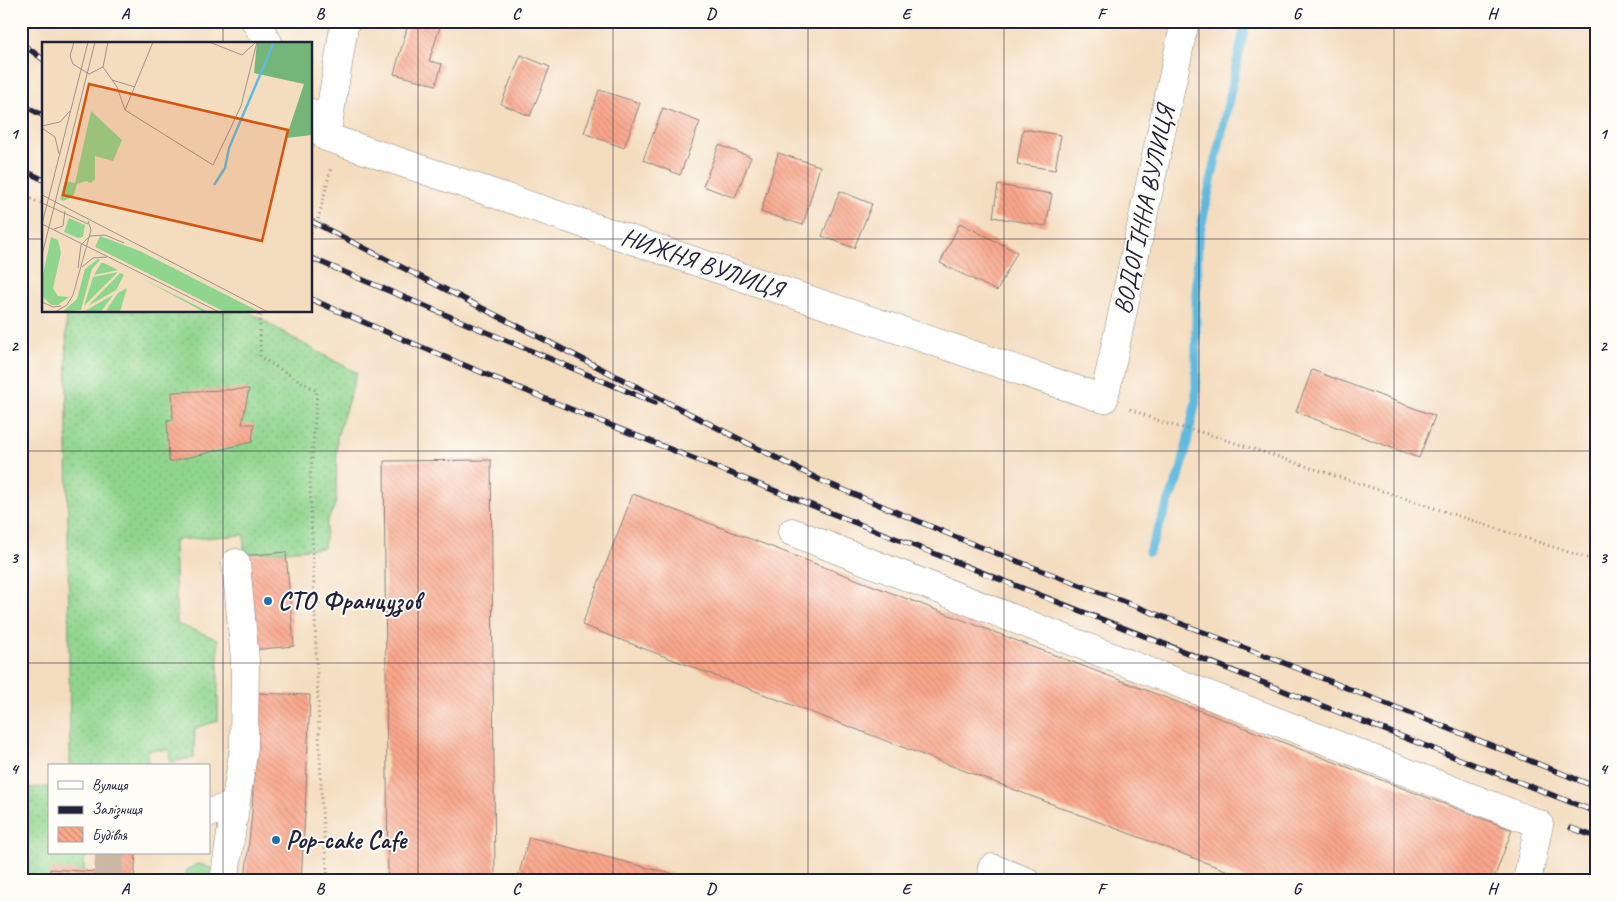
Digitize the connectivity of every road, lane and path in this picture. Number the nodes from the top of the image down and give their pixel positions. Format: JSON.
{"nodes":[{"id":1,"x":255,"y":21,"type":"edge"},
{"id":2,"x":345,"y":21,"type":"edge"},
{"id":3,"x":1185,"y":21,"type":"edge"},
{"id":4,"x":268,"y":42,"type":"edge"},
{"id":5,"x":312,"y":114,"type":"edge"},
{"id":6,"x":332,"y":139,"type":"junction"},
{"id":7,"x":21,"y":196,"type":"edge"},
{"id":8,"x":42,"y":203,"type":"edge"},
{"id":9,"x":312,"y":231,"type":"edge"},
{"id":10,"x":256,"y":312,"type":"edge"},
{"id":11,"x":262,"y":312,"type":"edge"},
{"id":12,"x":260,"y":317,"type":"junction"},
{"id":13,"x":1104,"y":399,"type":"junction"},
{"id":14,"x":792,"y":532,"type":"dead end"},
{"id":15,"x":1596,"y":561,"type":"edge"},
{"id":16,"x":236,"y":563,"type":"dead end"},
{"id":17,"x":236,"y":805,"type":"junction"},
{"id":18,"x":210,"y":813,"type":"edge"},
{"id":19,"x":992,"y":868,"type":"dead end"},
{"id":20,"x":224,"y":881,"type":"edge"},
{"id":21,"x":328,"y":881,"type":"edge"},
{"id":22,"x":1026,"y":881,"type":"edge"},
{"id":23,"x":1527,"y":881,"type":"edge"}],
"edges":[{"from":1,"to":4,"type":"street"},
{"from":2,"to":6,"type":"street"},
{"from":3,"to":13,"type":"street","name":"ВОДОГІННА ВУЛИЦЯ"},
{"from":5,"to":6,"type":"street"},
{"from":6,"to":9,"type":"path"},
{"from":6,"to":13,"type":"street","name":"НИЖНЯ ВУЛИЦЯ"},
{"from":7,"to":8,"type":"path"},
{"from":10,"to":12,"type":"path"},
{"from":11,"to":12,"type":"path"},
{"from":12,"to":21,"type":"path"},
{"from":13,"to":15,"type":"path"},
{"from":14,"to":23,"type":"street"},
{"from":16,"to":17,"type":"street"},
{"from":17,"to":18,"type":"street"},
{"from":17,"to":20,"type":"street"},
{"from":19,"to":22,"type":"street"}]}
